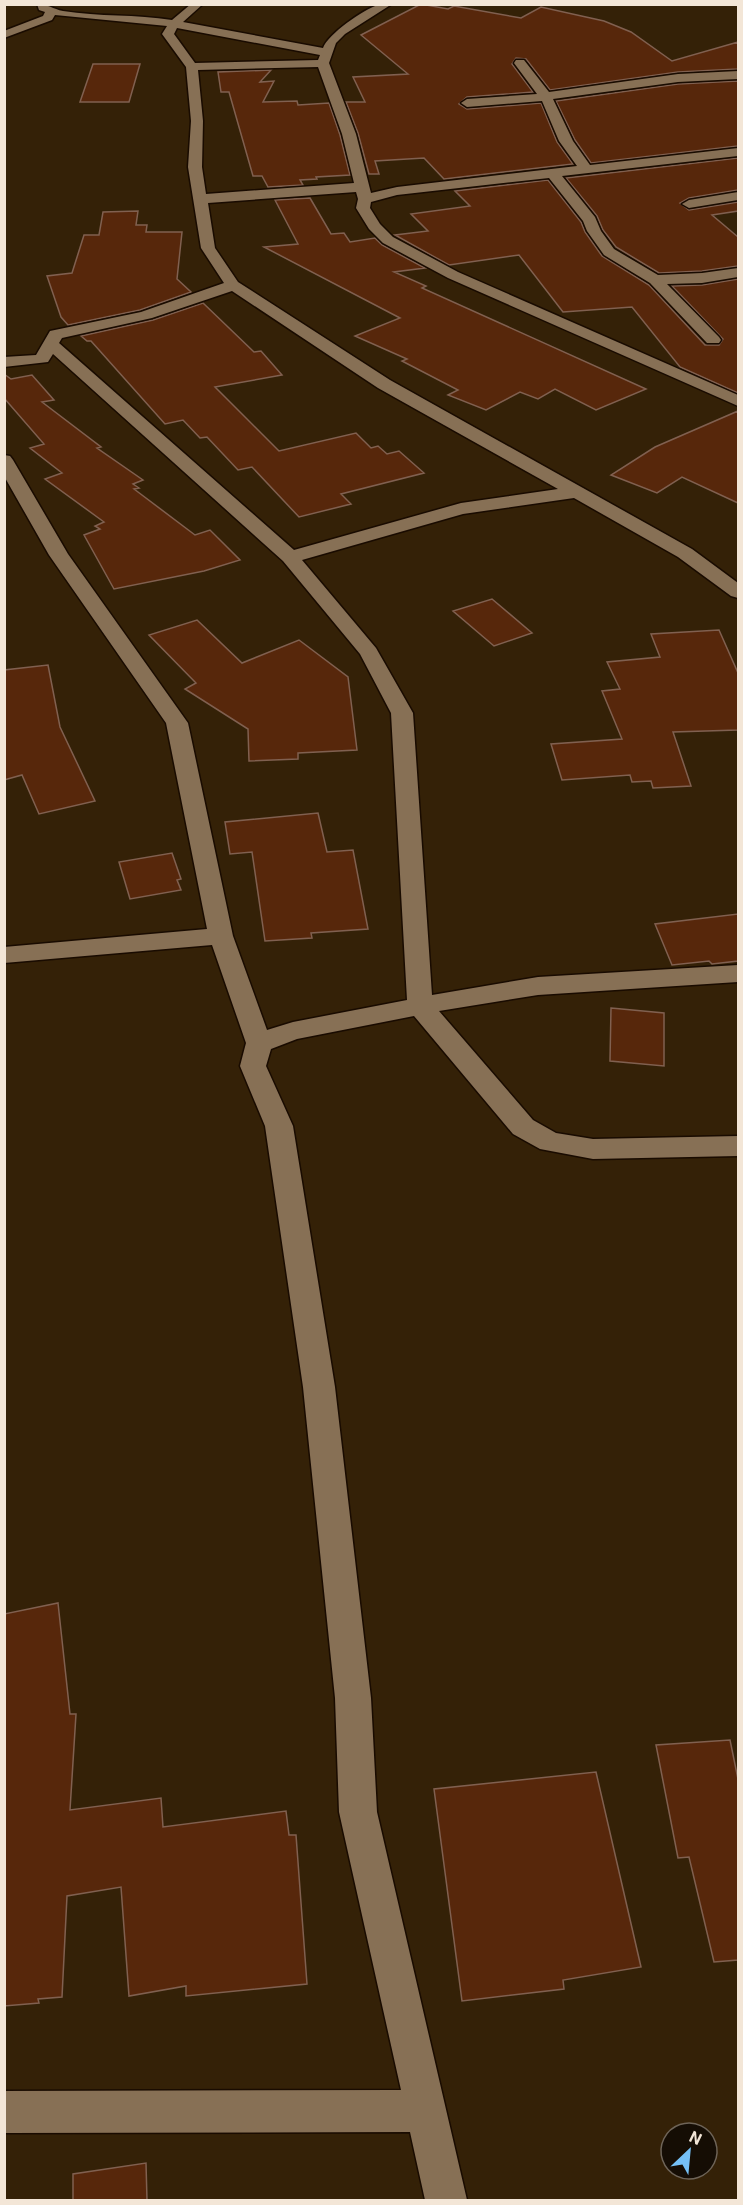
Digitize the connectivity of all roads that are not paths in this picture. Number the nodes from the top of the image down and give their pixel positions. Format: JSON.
{"nodes":[{"id":1,"x":198,"y":4,"type":"edge"},
{"id":2,"x":387,"y":4,"type":"edge"},
{"id":3,"x":47,"y":8,"type":"edge"},
{"id":4,"x":174,"y":24,"type":"junction"},
{"id":5,"x":4,"y":36,"type":"edge"},
{"id":6,"x":325,"y":58,"type":"junction"},
{"id":7,"x":519,"y":63,"type":"dead end"},
{"id":8,"x":192,"y":67,"type":"junction"},
{"id":9,"x":738,"y":75,"type":"edge"},
{"id":10,"x":546,"y":97,"type":"junction"},
{"id":11,"x":467,"y":103,"type":"dead end"},
{"id":12,"x":738,"y":152,"type":"edge"},
{"id":13,"x":587,"y":171,"type":"junction"},
{"id":14,"x":554,"y":175,"type":"junction"},
{"id":15,"x":363,"y":193,"type":"junction"},
{"id":16,"x":738,"y":196,"type":"edge"},
{"id":17,"x":199,"y":199,"type":"junction"},
{"id":18,"x":689,"y":204,"type":"dead end"},
{"id":19,"x":738,"y":272,"type":"edge"},
{"id":20,"x":655,"y":280,"type":"junction"},
{"id":21,"x":233,"y":285,"type":"junction"},
{"id":22,"x":713,"y":340,"type":"dead end"},
{"id":23,"x":51,"y":344,"type":"junction"},
{"id":24,"x":4,"y":362,"type":"edge"},
{"id":25,"x":738,"y":401,"type":"edge"},
{"id":26,"x":4,"y":460,"type":"edge"},
{"id":27,"x":578,"y":492,"type":"junction"},
{"id":28,"x":290,"y":557,"type":"junction"},
{"id":29,"x":738,"y":592,"type":"edge"},
{"id":30,"x":221,"y":936,"type":"junction"},
{"id":31,"x":4,"y":954,"type":"edge"},
{"id":32,"x":738,"y":973,"type":"edge"},
{"id":33,"x":420,"y":1006,"type":"junction"},
{"id":34,"x":259,"y":1043,"type":"junction"},
{"id":35,"x":738,"y":1146,"type":"edge"},
{"id":36,"x":427,"y":2111,"type":"junction"},
{"id":37,"x":4,"y":2112,"type":"edge"},
{"id":38,"x":446,"y":2200,"type":"edge"}],
"edges":[{"from":1,"to":4,"type":"street"},
{"from":2,"to":6,"type":"street"},
{"from":3,"to":4,"type":"street"},
{"from":3,"to":5,"type":"street"},
{"from":4,"to":6,"type":"street"},
{"from":4,"to":8,"type":"street"},
{"from":6,"to":8,"type":"street"},
{"from":6,"to":15,"type":"street"},
{"from":7,"to":10,"type":"street"},
{"from":8,"to":17,"type":"street"},
{"from":9,"to":10,"type":"street"},
{"from":10,"to":11,"type":"street"},
{"from":10,"to":13,"type":"street"},
{"from":12,"to":13,"type":"street"},
{"from":13,"to":14,"type":"street"},
{"from":14,"to":15,"type":"street"},
{"from":14,"to":20,"type":"street"},
{"from":15,"to":17,"type":"street"},
{"from":15,"to":25,"type":"street"},
{"from":16,"to":18,"type":"street"},
{"from":17,"to":21,"type":"street"},
{"from":19,"to":20,"type":"street"},
{"from":20,"to":22,"type":"street"},
{"from":21,"to":23,"type":"street"},
{"from":21,"to":27,"type":"street"},
{"from":23,"to":24,"type":"street"},
{"from":23,"to":28,"type":"street"},
{"from":26,"to":30,"type":"street"},
{"from":27,"to":28,"type":"street"},
{"from":27,"to":29,"type":"street"},
{"from":28,"to":33,"type":"street"},
{"from":30,"to":31,"type":"street"},
{"from":30,"to":34,"type":"street"},
{"from":32,"to":33,"type":"street"},
{"from":33,"to":34,"type":"street"},
{"from":33,"to":35,"type":"street"},
{"from":34,"to":36,"type":"street"},
{"from":36,"to":37,"type":"street"},
{"from":36,"to":38,"type":"street"}]}
